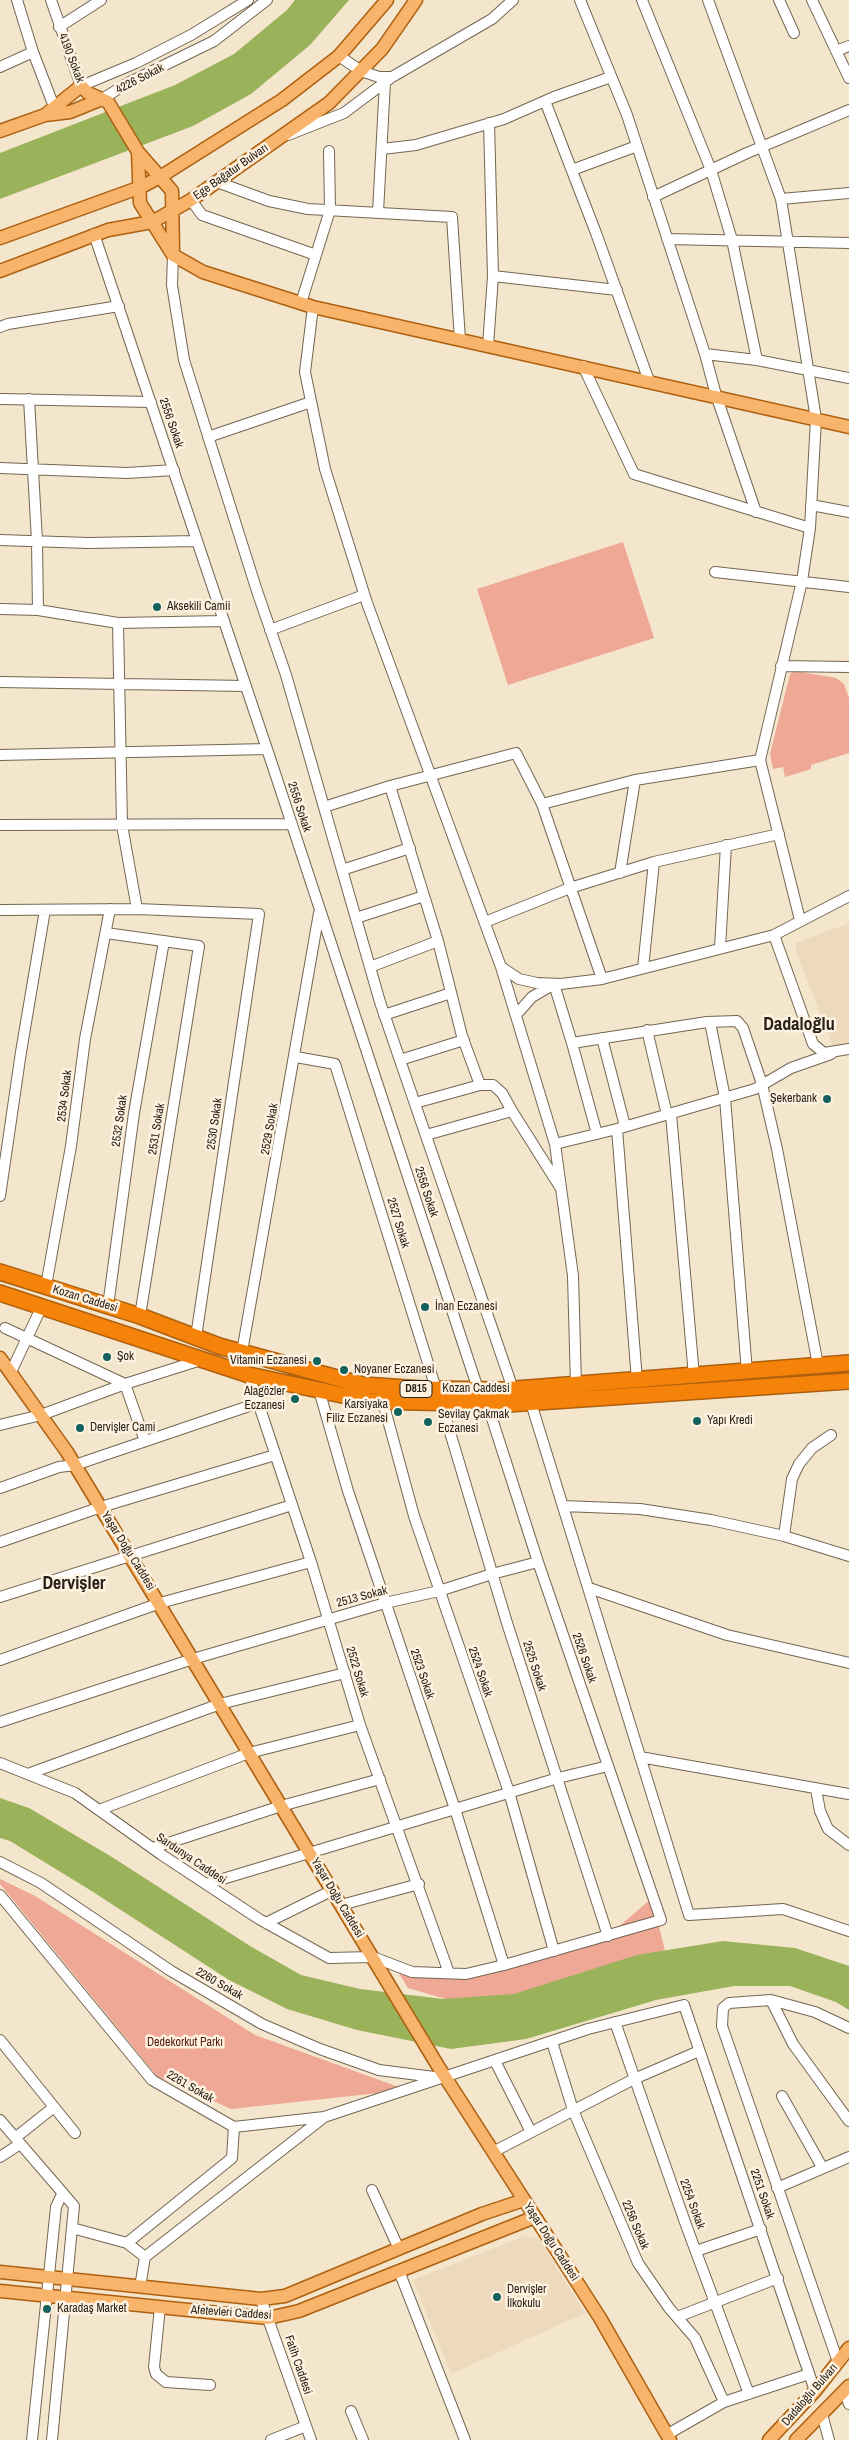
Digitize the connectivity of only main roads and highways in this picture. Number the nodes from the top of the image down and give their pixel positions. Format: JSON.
{"nodes":[{"id":1,"x":387,"y":0,"type":"edge"},
{"id":2,"x":416,"y":0,"type":"edge"},
{"id":3,"x":105,"y":101,"type":"junction"},
{"id":4,"x":52,"y":112,"type":"junction"},
{"id":5,"x":0,"y":131,"type":"edge"},
{"id":6,"x":138,"y":152,"type":"junction"},
{"id":7,"x":160,"y":178,"type":"junction"},
{"id":8,"x":141,"y":187,"type":"junction"},
{"id":9,"x":173,"y":210,"type":"junction"},
{"id":10,"x":152,"y":222,"type":"junction"},
{"id":11,"x":0,"y":238,"type":"edge"},
{"id":12,"x":173,"y":255,"type":"junction"},
{"id":13,"x":0,"y":271,"type":"edge"},
{"id":14,"x":849,"y":426,"type":"edge"},
{"id":15,"x":0,"y":1272,"type":"edge"},
{"id":16,"x":0,"y":1293,"type":"edge"},
{"id":17,"x":849,"y":1363,"type":"edge"},
{"id":18,"x":4,"y":1365,"type":"edge"},
{"id":19,"x":849,"y":1381,"type":"edge"},
{"id":20,"x":438,"y":1396,"type":"junction"},
{"id":21,"x":524,"y":2200,"type":"junction"},
{"id":22,"x":535,"y":2217,"type":"junction"},
{"id":23,"x":0,"y":2272,"type":"edge"},
{"id":24,"x":0,"y":2291,"type":"edge"},
{"id":25,"x":849,"y":2348,"type":"edge"},
{"id":26,"x":847,"y":2388,"type":"edge"},
{"id":27,"x":669,"y":2437,"type":"edge"},
{"id":28,"x":769,"y":2440,"type":"edge"},
{"id":29,"x":796,"y":2440,"type":"edge"}],
"edges":[{"from":1,"to":7,"type":"main road"},
{"from":2,"to":9,"type":"main road","name":"Ege Bağatur Bulvarı"},
{"from":3,"to":4,"type":"main road","name":"4226 Sokak"},
{"from":3,"to":4,"type":"main road","name":"4190 Sokak"},
{"from":3,"to":6,"type":"main road"},
{"from":4,"to":5,"type":"main road","name":"4226 Sokak"},
{"from":6,"to":7,"type":"main road"},
{"from":6,"to":8,"type":"main road"},
{"from":7,"to":8,"type":"main road"},
{"from":7,"to":9,"type":"main road"},
{"from":8,"to":10,"type":"main road"},
{"from":8,"to":11,"type":"main road"},
{"from":9,"to":10,"type":"main road","name":"Ege Bağatur Bulvarı"},
{"from":9,"to":12,"type":"main road"},
{"from":10,"to":12,"type":"main road"},
{"from":10,"to":13,"type":"main road","name":"Ege Bağatur Bulvarı"},
{"from":12,"to":14,"type":"main road"},
{"from":15,"to":20,"type":"highway","name":"Kozan Caddesi","number":"D815"},
{"from":16,"to":20,"type":"highway","name":"Kozan Caddesi","number":"D815"},
{"from":17,"to":20,"type":"highway","name":"Kozan Caddesi","number":"D815"},
{"from":18,"to":21,"type":"main road","name":"Yaşar Doğu Caddesi"},
{"from":19,"to":20,"type":"highway","name":"Kozan Caddesi","number":"D815"},
{"from":21,"to":22,"type":"main road","name":"Yaşar Doğu Caddesi"},
{"from":21,"to":23,"type":"main road","name":"Afetevleri Caddesi"},
{"from":22,"to":24,"type":"main road","name":"Afetevleri Caddesi"},
{"from":22,"to":27,"type":"main road","name":"Yaşar Doğu Caddesi"},
{"from":25,"to":28,"type":"main road","name":"Dadaloğlu Bulvarı"},
{"from":26,"to":29,"type":"main road","name":"Dadaloğlu Bulvarı"}]}
